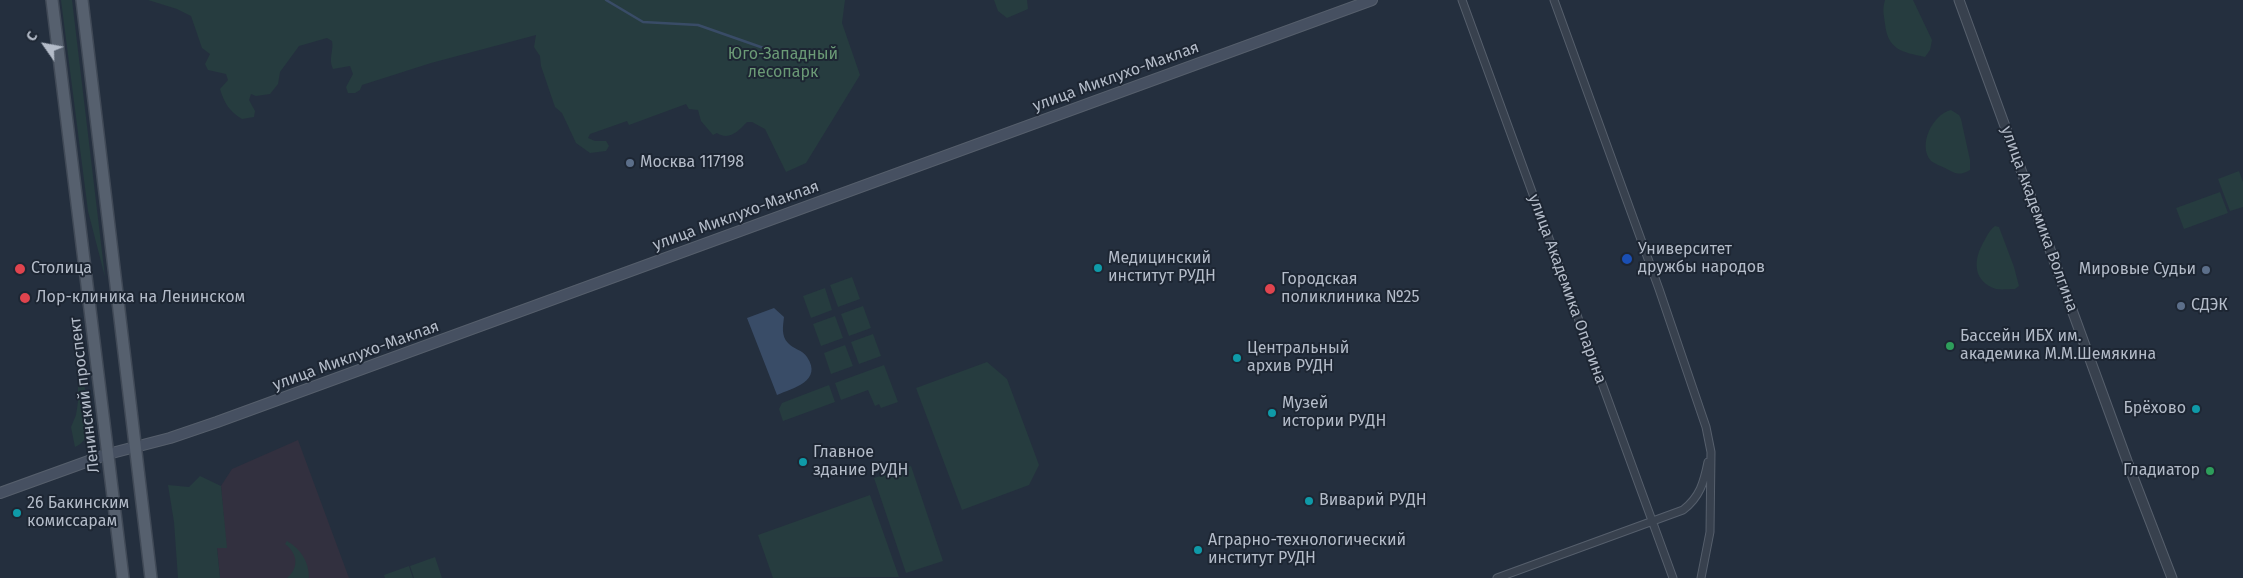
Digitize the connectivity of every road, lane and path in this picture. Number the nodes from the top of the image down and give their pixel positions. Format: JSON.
{"nodes":[{"id":1,"x":52,"y":0,"type":"edge"},
{"id":2,"x":82,"y":0,"type":"edge"},
{"id":3,"x":1372,"y":0,"type":"edge"},
{"id":4,"x":1462,"y":0,"type":"edge"},
{"id":5,"x":1554,"y":0,"type":"edge"},
{"id":6,"x":1959,"y":0,"type":"edge"},
{"id":7,"x":136,"y":447,"type":"junction"},
{"id":8,"x":1711,"y":452,"type":"junction"},
{"id":9,"x":108,"y":454,"type":"junction"},
{"id":10,"x":0,"y":493,"type":"edge"},
{"id":11,"x":1653,"y":521,"type":"junction"},
{"id":12,"x":123,"y":578,"type":"edge"},
{"id":13,"x":151,"y":578,"type":"edge"},
{"id":14,"x":1497,"y":578,"type":"edge"},
{"id":15,"x":1673,"y":578,"type":"edge"},
{"id":16,"x":1701,"y":578,"type":"edge"},
{"id":17,"x":2172,"y":578,"type":"edge"}],
"edges":[{"from":1,"to":9,"type":"main road","name":"Ленинский проспект"},
{"from":2,"to":7,"type":"main road"},
{"from":3,"to":7,"type":"main road","name":"улица Миклухо-Маклая"},
{"from":4,"to":11,"type":"street","name":"улица Академика Опарина"},
{"from":5,"to":8,"type":"street"},
{"from":6,"to":17,"type":"street","name":"улица Академика Волгина"},
{"from":7,"to":9,"type":"main road","name":"улица Миклухо-Маклая"},
{"from":7,"to":13,"type":"main road"},
{"from":8,"to":11,"type":"street"},
{"from":8,"to":16,"type":"street"},
{"from":9,"to":10,"type":"main road","name":"улица Миклухо-Маклая"},
{"from":9,"to":12,"type":"main road","name":"Ленинский проспект"},
{"from":11,"to":14,"type":"street"},
{"from":11,"to":15,"type":"street","name":"улица Академика Опарина"}]}
